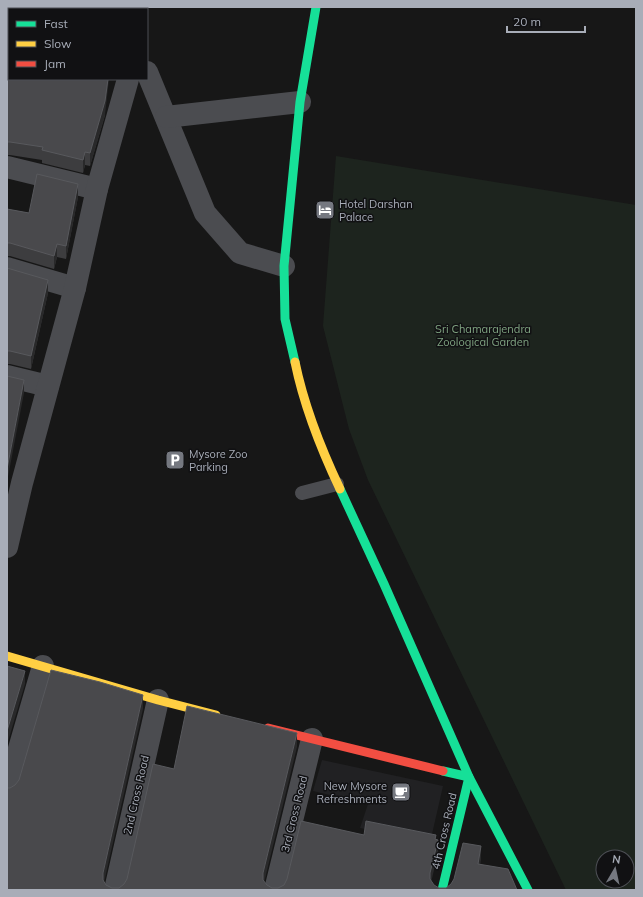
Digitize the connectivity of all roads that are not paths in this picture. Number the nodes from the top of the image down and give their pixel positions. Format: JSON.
{"nodes":[{"id":1,"x":316,"y":7,"type":"edge"},
{"id":2,"x":148,"y":74,"type":"edge"},
{"id":3,"x":128,"y":80,"type":"edge"},
{"id":4,"x":300,"y":102,"type":"junction"},
{"id":5,"x":166,"y":117,"type":"junction"},
{"id":6,"x":7,"y":167,"type":"edge"},
{"id":7,"x":97,"y":189,"type":"junction"},
{"id":8,"x":284,"y":266,"type":"junction"},
{"id":9,"x":7,"y":268,"type":"edge"},
{"id":10,"x":75,"y":288,"type":"junction"},
{"id":11,"x":7,"y":376,"type":"edge"},
{"id":12,"x":48,"y":386,"type":"junction"},
{"id":13,"x":15,"y":481,"type":"edge"},
{"id":14,"x":337,"y":484,"type":"junction"},
{"id":15,"x":302,"y":493,"type":"dead end"},
{"id":16,"x":7,"y":547,"type":"edge"},
{"id":17,"x":7,"y":656,"type":"edge"},
{"id":18,"x":43,"y":666,"type":"junction"},
{"id":19,"x":158,"y":700,"type":"junction"},
{"id":20,"x":226,"y":717,"type":"edge"},
{"id":21,"x":256,"y":725,"type":"edge"},
{"id":22,"x":312,"y":739,"type":"junction"},
{"id":23,"x":469,"y":777,"type":"junction"},
{"id":24,"x":7,"y":790,"type":"edge"},
{"id":25,"x":115,"y":890,"type":"edge"},
{"id":26,"x":275,"y":890,"type":"edge"},
{"id":27,"x":442,"y":890,"type":"edge"},
{"id":28,"x":528,"y":890,"type":"edge"}],
"edges":[{"from":1,"to":4,"type":"main road"},
{"from":2,"to":5,"type":"street"},
{"from":3,"to":7,"type":"street"},
{"from":4,"to":5,"type":"street"},
{"from":4,"to":8,"type":"main road"},
{"from":5,"to":8,"type":"street"},
{"from":6,"to":7,"type":"street"},
{"from":7,"to":10,"type":"street"},
{"from":8,"to":14,"type":"main road"},
{"from":9,"to":10,"type":"street"},
{"from":10,"to":12,"type":"street"},
{"from":11,"to":12,"type":"street"},
{"from":12,"to":13,"type":"street"},
{"from":13,"to":16,"type":"street"},
{"from":14,"to":15,"type":"lane"},
{"from":14,"to":23,"type":"main road"},
{"from":17,"to":18,"type":"main road"},
{"from":18,"to":19,"type":"main road"},
{"from":18,"to":24,"type":"street"},
{"from":19,"to":20,"type":"main road"},
{"from":19,"to":25,"type":"street","name":"2nd Cross Road"},
{"from":21,"to":22,"type":"main road"},
{"from":22,"to":23,"type":"main road"},
{"from":22,"to":26,"type":"street","name":"3rd Cross Road"},
{"from":23,"to":27,"type":"main road","name":"4th Cross Road"},
{"from":23,"to":28,"type":"main road"}]}
